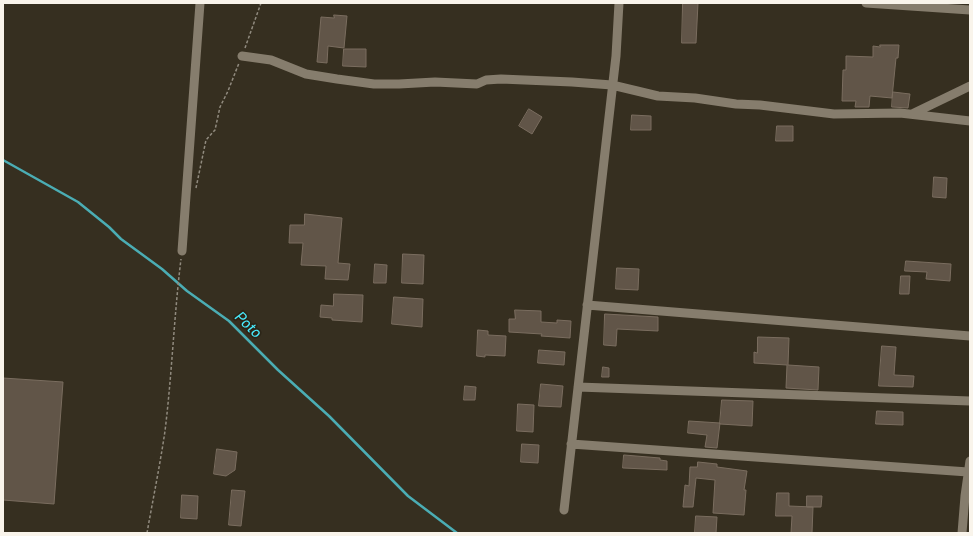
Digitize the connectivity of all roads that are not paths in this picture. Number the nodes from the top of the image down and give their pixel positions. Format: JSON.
{"nodes":[{"id":1,"x":200,"y":3,"type":"edge"},
{"id":2,"x":619,"y":3,"type":"edge"},
{"id":3,"x":866,"y":3,"type":"edge"},
{"id":4,"x":970,"y":10,"type":"edge"},
{"id":5,"x":242,"y":56,"type":"road end"},
{"id":6,"x":612,"y":85,"type":"junction"},
{"id":7,"x":970,"y":86,"type":"edge"},
{"id":8,"x":910,"y":114,"type":"junction"},
{"id":9,"x":970,"y":121,"type":"edge"},
{"id":10,"x":182,"y":251,"type":"road end"},
{"id":11,"x":587,"y":305,"type":"junction"},
{"id":12,"x":970,"y":336,"type":"edge"},
{"id":13,"x":578,"y":387,"type":"junction"},
{"id":14,"x":970,"y":401,"type":"edge"},
{"id":15,"x":571,"y":444,"type":"junction"},
{"id":16,"x":970,"y":461,"type":"edge"},
{"id":17,"x":968,"y":472,"type":"junction"},
{"id":18,"x":564,"y":510,"type":"dead end"},
{"id":19,"x":962,"y":533,"type":"edge"}],
"edges":[{"from":1,"to":10,"type":"street"},
{"from":2,"to":6,"type":"street"},
{"from":3,"to":4,"type":"street"},
{"from":5,"to":6,"type":"street"},
{"from":6,"to":8,"type":"street"},
{"from":6,"to":11,"type":"street"},
{"from":7,"to":8,"type":"street"},
{"from":8,"to":9,"type":"street"},
{"from":11,"to":12,"type":"street"},
{"from":11,"to":13,"type":"street"},
{"from":13,"to":14,"type":"street"},
{"from":13,"to":15,"type":"street"},
{"from":15,"to":17,"type":"street"},
{"from":15,"to":18,"type":"street"},
{"from":16,"to":17,"type":"street"},
{"from":17,"to":19,"type":"street"}]}
